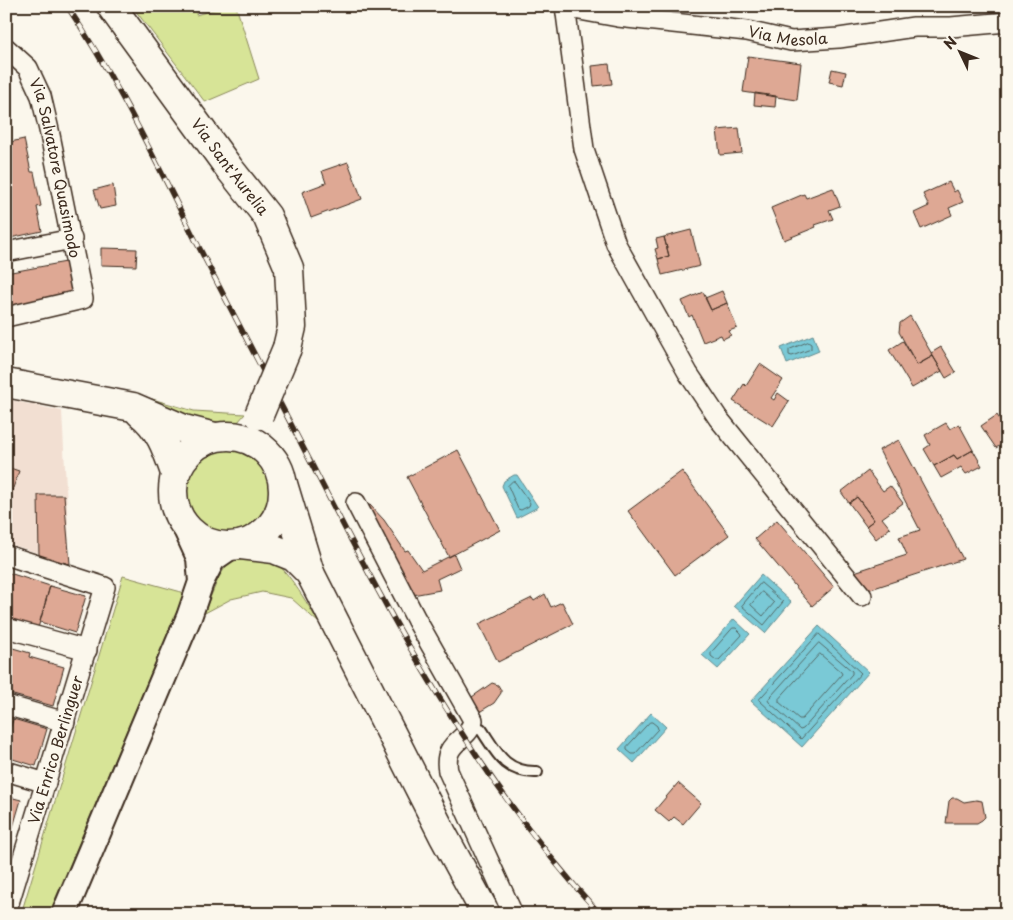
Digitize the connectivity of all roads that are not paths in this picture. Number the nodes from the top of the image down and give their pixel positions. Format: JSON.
{"nodes":[{"id":1,"x":111,"y":6,"type":"edge"},
{"id":2,"x":565,"y":6,"type":"edge"},
{"id":3,"x":570,"y":6,"type":"edge"},
{"id":4,"x":1007,"y":22,"type":"edge"},
{"id":5,"x":6,"y":48,"type":"edge"},
{"id":6,"x":72,"y":239,"type":"junction"},
{"id":7,"x":6,"y":252,"type":"edge"},
{"id":8,"x":6,"y":317,"type":"edge"},
{"id":9,"x":6,"y":383,"type":"edge"},
{"id":10,"x":133,"y":407,"type":"junction"},
{"id":11,"x":259,"y":415,"type":"junction"},
{"id":12,"x":225,"y":436,"type":"junction"},
{"id":13,"x":268,"y":452,"type":"junction"},
{"id":14,"x":175,"y":473,"type":"junction"},
{"id":15,"x":283,"y":484,"type":"junction"},
{"id":16,"x":356,"y":503,"type":"dead end"},
{"id":17,"x":183,"y":523,"type":"junction"},
{"id":18,"x":236,"y":545,"type":"junction"},
{"id":19,"x":6,"y":555,"type":"edge"},
{"id":20,"x":310,"y":573,"type":"junction"},
{"id":21,"x":200,"y":582,"type":"junction"},
{"id":22,"x":862,"y":596,"type":"dead end"},
{"id":23,"x":6,"y":628,"type":"edge"},
{"id":24,"x":87,"y":650,"type":"junction"},
{"id":25,"x":6,"y":704,"type":"edge"},
{"id":26,"x":65,"y":722,"type":"junction"},
{"id":27,"x":472,"y":728,"type":"junction"},
{"id":28,"x":6,"y":771,"type":"edge"},
{"id":29,"x":537,"y":772,"type":"dead end"},
{"id":30,"x":46,"y":783,"type":"junction"},
{"id":31,"x":6,"y":913,"type":"edge"},
{"id":32,"x":64,"y":914,"type":"edge"},
{"id":33,"x":486,"y":914,"type":"edge"},
{"id":34,"x":513,"y":914,"type":"edge"}],
"edges":[{"from":1,"to":11,"type":"main road","name":"Via Sant'Aurelia","bridge":true},
{"from":2,"to":22,"type":"street"},
{"from":3,"to":4,"type":"street","name":"Via Mesola"},
{"from":5,"to":6,"type":"street","name":"Via Salvatore Quasimodo"},
{"from":6,"to":7,"type":"street"},
{"from":6,"to":8,"type":"street","name":"Via Salvatore Quasimodo"},
{"from":9,"to":10,"type":"main road"},
{"from":10,"to":12,"type":"main road"},
{"from":10,"to":14,"type":"main road"},
{"from":11,"to":12,"type":"main road"},
{"from":11,"to":13,"type":"main road"},
{"from":12,"to":13,"type":"main road"},
{"from":12,"to":14,"type":"main road"},
{"from":13,"to":15,"type":"main road"},
{"from":14,"to":17,"type":"main road"},
{"from":15,"to":18,"type":"main road"},
{"from":15,"to":20,"type":"main road"},
{"from":16,"to":27,"type":"street"},
{"from":17,"to":18,"type":"main road"},
{"from":17,"to":21,"type":"street"},
{"from":18,"to":20,"type":"main road"},
{"from":18,"to":21,"type":"street"},
{"from":19,"to":24,"type":"street","name":"Via Enrico Berlinguer"},
{"from":20,"to":33,"type":"main road"},
{"from":21,"to":32,"type":"street"},
{"from":23,"to":24,"type":"street"},
{"from":24,"to":26,"type":"street","name":"Via Enrico Berlinguer"},
{"from":25,"to":26,"type":"street"},
{"from":26,"to":30,"type":"street","name":"Via Enrico Berlinguer"},
{"from":27,"to":29,"type":"lane"},
{"from":27,"to":34,"type":"street"},
{"from":28,"to":30,"type":"street"},
{"from":30,"to":31,"type":"street","name":"Via Enrico Berlinguer"}]}
